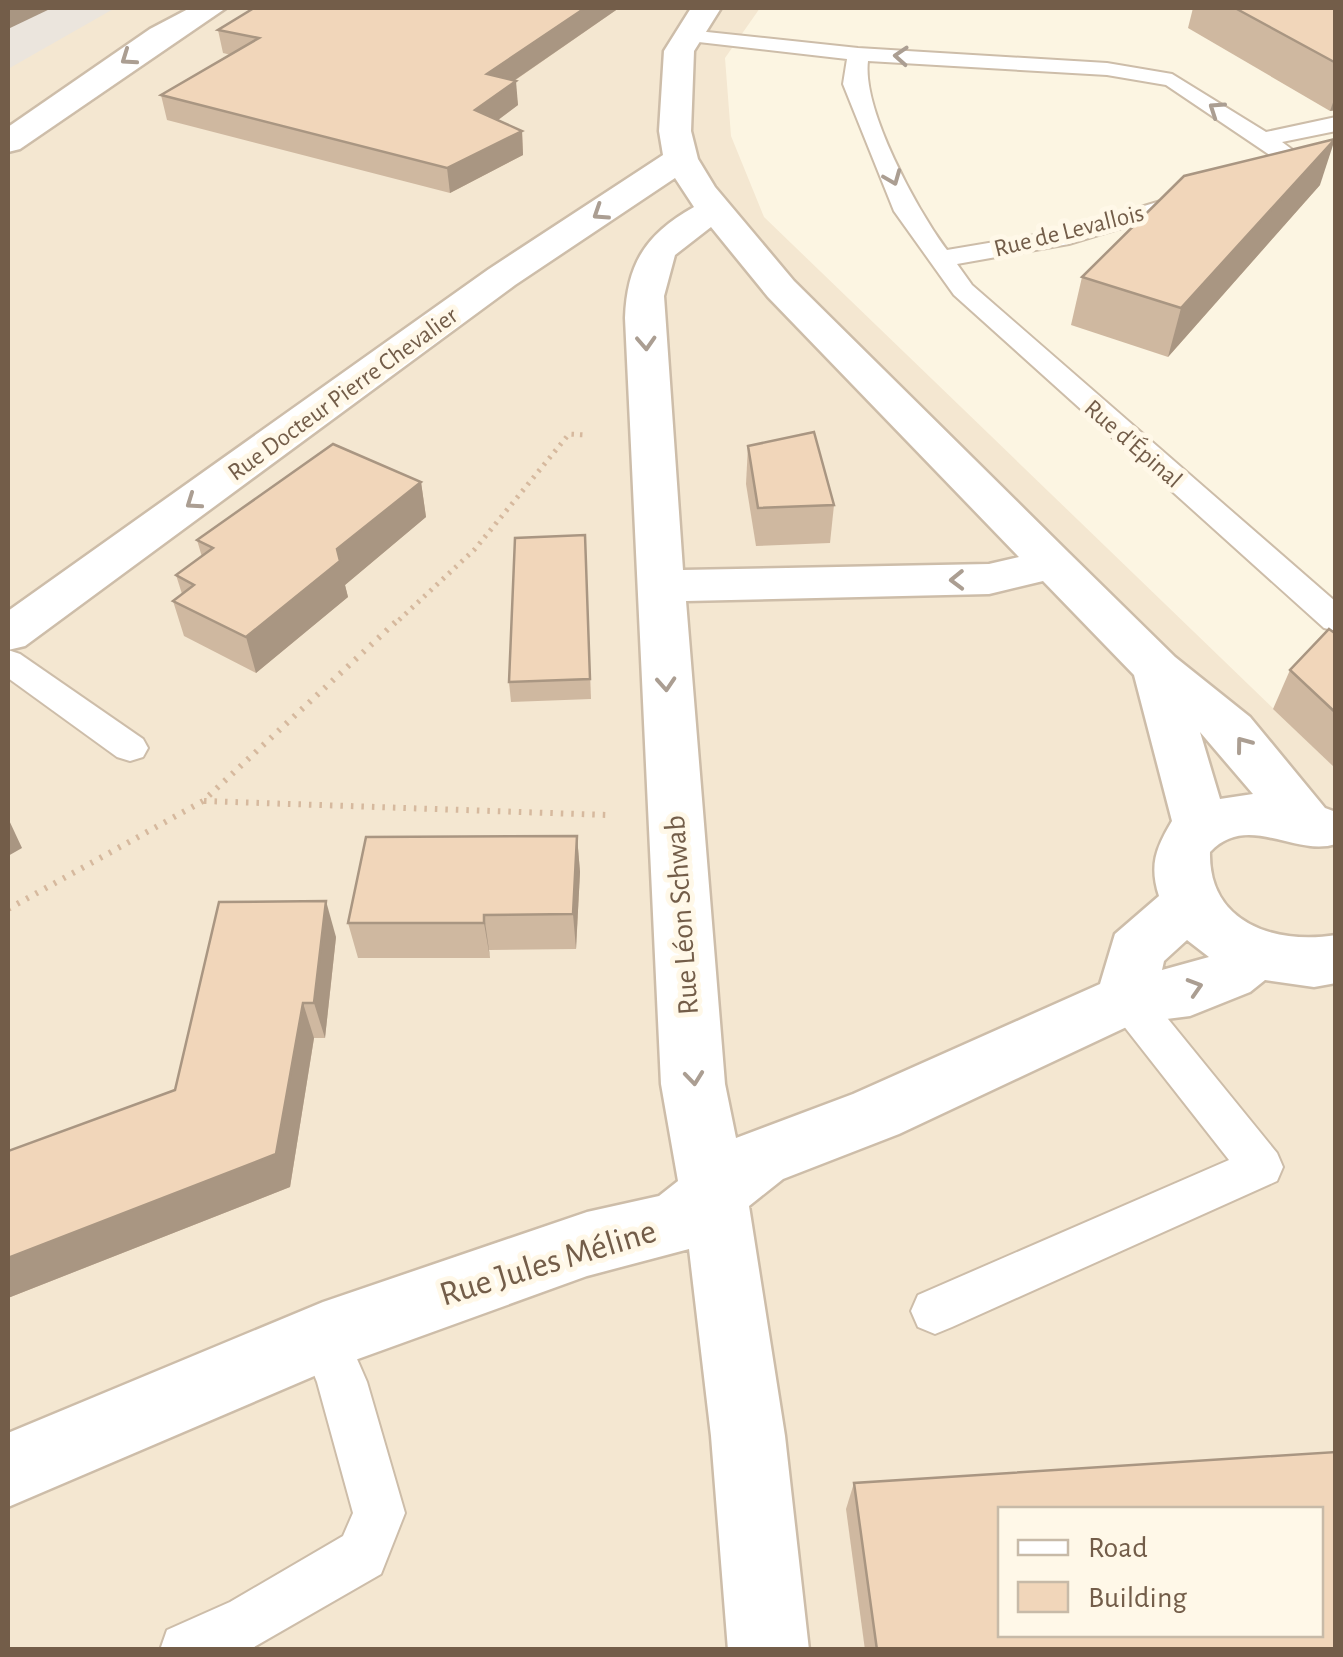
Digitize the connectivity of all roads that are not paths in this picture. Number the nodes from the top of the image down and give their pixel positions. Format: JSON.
{"nodes":[{"id":1,"x":211,"y":8,"type":"edge"},
{"id":2,"x":706,"y":8,"type":"edge"},
{"id":3,"x":688,"y":36,"type":"junction"},
{"id":4,"x":858,"y":54,"type":"junction"},
{"id":5,"x":1336,"y":124,"type":"edge"},
{"id":6,"x":1262,"y":140,"type":"junction"},
{"id":7,"x":8,"y":142,"type":"edge"},
{"id":8,"x":681,"y":158,"type":"junction"},
{"id":9,"x":1336,"y":160,"type":"edge"},
{"id":10,"x":1304,"y":168,"type":"junction"},
{"id":11,"x":1252,"y":182,"type":"edge"},
{"id":12,"x":1215,"y":192,"type":"edge"},
{"id":13,"x":716,"y":210,"type":"junction"},
{"id":14,"x":940,"y":259,"type":"junction"},
{"id":15,"x":1053,"y":564,"type":"junction"},
{"id":16,"x":658,"y":586,"type":"junction"},
{"id":17,"x":1336,"y":620,"type":"edge"},
{"id":18,"x":8,"y":634,"type":"edge"},
{"id":19,"x":8,"y":662,"type":"edge"},
{"id":20,"x":1157,"y":668,"type":"junction"},
{"id":21,"x":130,"y":748,"type":"dead end"},
{"id":22,"x":1200,"y":828,"type":"junction"},
{"id":23,"x":1320,"y":828,"type":"edge"},
{"id":24,"x":1190,"y":902,"type":"junction"},
{"id":25,"x":1255,"y":954,"type":"junction"},
{"id":26,"x":1331,"y":964,"type":"edge"},
{"id":27,"x":1126,"y":999,"type":"junction"},
{"id":28,"x":715,"y":1190,"type":"junction"},
{"id":29,"x":935,"y":1312,"type":"dead end"},
{"id":30,"x":323,"y":1337,"type":"junction"},
{"id":31,"x":8,"y":1470,"type":"edge"},
{"id":32,"x":187,"y":1650,"type":"edge"},
{"id":33,"x":769,"y":1650,"type":"edge"}],
"edges":[{"from":1,"to":7,"type":"street","one_way":true},
{"from":2,"to":3,"type":"street"},
{"from":3,"to":4,"type":"lane"},
{"from":3,"to":8,"type":"street"},
{"from":6,"to":4,"type":"lane","one_way":true},
{"from":4,"to":14,"type":"lane","one_way":true},
{"from":5,"to":6,"type":"lane"},
{"from":6,"to":10,"type":"lane"},
{"from":8,"to":13,"type":"street"},
{"from":8,"to":18,"type":"street","name":"Rue Docteur Pierre Chevalier","one_way":true},
{"from":9,"to":10,"type":"lane"},
{"from":10,"to":11,"type":"lane"},
{"from":12,"to":14,"type":"lane","name":"Rue de Levallois"},
{"from":13,"to":15,"type":"street"},
{"from":13,"to":16,"type":"street","name":"Rue Léon Schwab","one_way":true},
{"from":14,"to":17,"type":"lane","name":"Rue d'Épinal"},
{"from":15,"to":16,"type":"street","one_way":true},
{"from":15,"to":20,"type":"street"},
{"from":16,"to":28,"type":"street","name":"Rue Léon Schwab","one_way":true},
{"from":19,"to":21,"type":"lane"},
{"from":20,"to":22,"type":"street"},
{"from":23,"to":20,"type":"street","one_way":true},
{"from":22,"to":23,"type":"street"},
{"from":22,"to":24,"type":"street"},
{"from":24,"to":25,"type":"street"},
{"from":24,"to":27,"type":"street"},
{"from":25,"to":26,"type":"street"},
{"from":27,"to":25,"type":"street","name":"Rue Jules Méline","one_way":true},
{"from":27,"to":28,"type":"street","name":"Rue Jules Méline"},
{"from":27,"to":29,"type":"lane"},
{"from":28,"to":30,"type":"street","name":"Rue Jules Méline"},
{"from":28,"to":33,"type":"street","name":"Rue Léon Schwab"},
{"from":30,"to":31,"type":"street","name":"Rue Jules Méline"},
{"from":30,"to":32,"type":"lane"}]}
